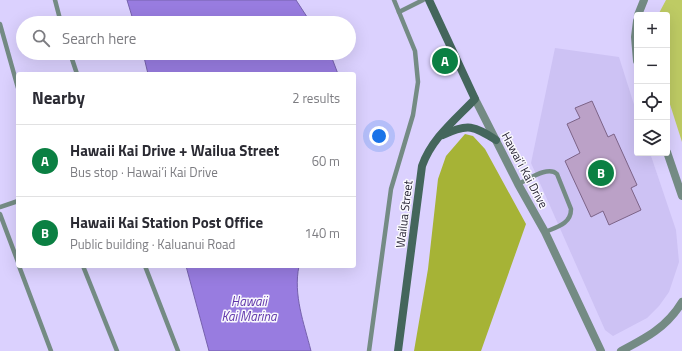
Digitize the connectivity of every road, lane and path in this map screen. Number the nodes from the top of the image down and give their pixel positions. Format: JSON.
{"nodes":[{"id":1,"x":55,"y":0,"type":"edge"},
{"id":2,"x":394,"y":0,"type":"edge"},
{"id":3,"x":423,"y":0,"type":"edge"},
{"id":4,"x":429,"y":0,"type":"edge"},
{"id":5,"x":644,"y":0,"type":"edge"},
{"id":6,"x":399,"y":12,"type":"junction"},
{"id":7,"x":639,"y":12,"type":"edge"},
{"id":8,"x":59,"y":16,"type":"edge"},
{"id":9,"x":0,"y":24,"type":"edge"},
{"id":10,"x":72,"y":60,"type":"edge"},
{"id":11,"x":76,"y":72,"type":"edge"},
{"id":12,"x":16,"y":81,"type":"edge"},
{"id":13,"x":475,"y":99,"type":"junction"},
{"id":14,"x":437,"y":138,"type":"junction"},
{"id":15,"x":496,"y":140,"type":"junction"},
{"id":16,"x":668,"y":156,"type":"edge"},
{"id":17,"x":518,"y":184,"type":"junction"},
{"id":18,"x":682,"y":196,"type":"edge"},
{"id":19,"x":16,"y":202,"type":"edge"},
{"id":20,"x":0,"y":207,"type":"edge"},
{"id":21,"x":0,"y":214,"type":"edge"},
{"id":22,"x":545,"y":232,"type":"junction"},
{"id":23,"x":16,"y":257,"type":"edge"},
{"id":24,"x":20,"y":268,"type":"edge"},
{"id":25,"x":84,"y":268,"type":"edge"},
{"id":26,"x":146,"y":268,"type":"edge"},
{"id":27,"x":682,"y":302,"type":"edge"},
{"id":28,"x":51,"y":351,"type":"edge"},
{"id":29,"x":117,"y":351,"type":"edge"},
{"id":30,"x":178,"y":351,"type":"edge"},
{"id":31,"x":369,"y":351,"type":"edge"},
{"id":32,"x":398,"y":351,"type":"edge"},
{"id":33,"x":601,"y":351,"type":"edge"},
{"id":34,"x":621,"y":351,"type":"edge"}],
"edges":[{"from":1,"to":8,"type":"lane"},
{"from":2,"to":6,"type":"lane"},
{"from":3,"to":6,"type":"lane"},
{"from":4,"to":13,"type":"main road","name":"Hawai’i Kai Drive"},
{"from":5,"to":7,"type":"street"},
{"from":6,"to":31,"type":"lane"},
{"from":9,"to":12,"type":"lane"},
{"from":10,"to":11,"type":"lane"},
{"from":13,"to":14,"type":"main road","name":"Wailua Street"},
{"from":13,"to":15,"type":"street","name":"Hawai’i Kai Drive"},
{"from":14,"to":15,"type":"main road"},
{"from":14,"to":32,"type":"main road","name":"Wailua Street"},
{"from":15,"to":17,"type":"street","name":"Hawai’i Kai Drive"},
{"from":16,"to":18,"type":"street"},
{"from":17,"to":22,"type":"street","name":"Hawai’i Kai Drive"},
{"from":17,"to":22,"type":"lane"},
{"from":19,"to":20,"type":"lane"},
{"from":21,"to":23,"type":"lane"},
{"from":22,"to":33,"type":"street","name":"Hawai’i Kai Drive"},
{"from":24,"to":28,"type":"lane"},
{"from":25,"to":29,"type":"lane"},
{"from":26,"to":30,"type":"lane"},
{"from":27,"to":34,"type":"street"}]}
